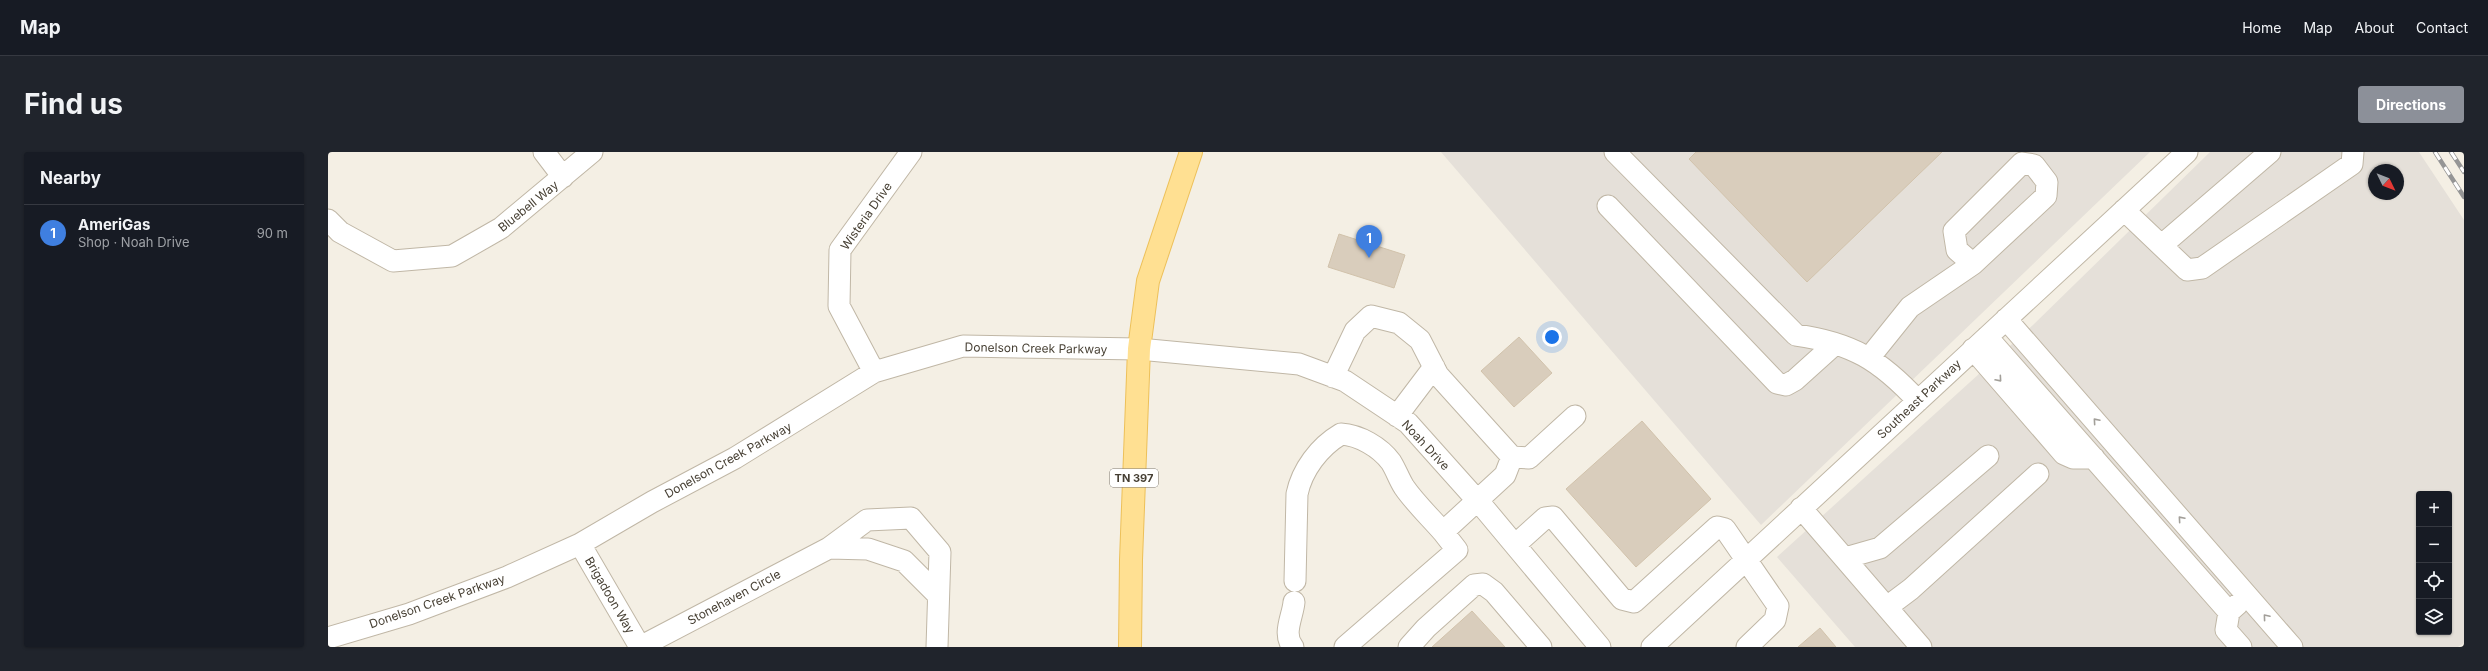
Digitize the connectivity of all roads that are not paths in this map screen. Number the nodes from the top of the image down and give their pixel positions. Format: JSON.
{"nodes":[{"id":1,"x":544,"y":152,"type":"edge"},
{"id":2,"x":592,"y":152,"type":"edge"},
{"id":3,"x":911,"y":152,"type":"edge"},
{"id":4,"x":1191,"y":152,"type":"edge"},
{"id":5,"x":1615,"y":152,"type":"edge"},
{"id":6,"x":2187,"y":152,"type":"edge"},
{"id":7,"x":2270,"y":152,"type":"edge"},
{"id":8,"x":2353,"y":152,"type":"edge"},
{"id":9,"x":563,"y":177,"type":"junction"},
{"id":10,"x":1608,"y":206,"type":"dead end"},
{"id":11,"x":2124,"y":210,"type":"junction"},
{"id":12,"x":328,"y":220,"type":"edge"},
{"id":13,"x":2162,"y":245,"type":"junction"},
{"id":14,"x":1973,"y":264,"type":"junction"},
{"id":15,"x":2006,"y":319,"type":"junction"},
{"id":16,"x":1980,"y":343,"type":"junction"},
{"id":17,"x":1835,"y":344,"type":"junction"},
{"id":18,"x":1139,"y":349,"type":"junction"},
{"id":19,"x":1869,"y":358,"type":"junction"},
{"id":20,"x":1434,"y":367,"type":"junction"},
{"id":21,"x":874,"y":372,"type":"junction"},
{"id":22,"x":1333,"y":377,"type":"junction"},
{"id":23,"x":1918,"y":401,"type":"junction"},
{"id":24,"x":1397,"y":416,"type":"junction"},
{"id":25,"x":1575,"y":416,"type":"dead end"},
{"id":26,"x":1988,"y":456,"type":"dead end"},
{"id":27,"x":1512,"y":457,"type":"junction"},
{"id":28,"x":2038,"y":474,"type":"dead end"},
{"id":29,"x":1478,"y":501,"type":"junction"},
{"id":30,"x":1801,"y":508,"type":"junction"},
{"id":31,"x":1443,"y":532,"type":"junction"},
{"id":32,"x":580,"y":544,"type":"junction"},
{"id":33,"x":1515,"y":545,"type":"junction"},
{"id":34,"x":829,"y":548,"type":"junction"},
{"id":35,"x":1845,"y":558,"type":"junction"},
{"id":36,"x":1747,"y":559,"type":"junction"},
{"id":37,"x":2248,"y":595,"type":"junction"},
{"id":38,"x":938,"y":596,"type":"junction"},
{"id":39,"x":1887,"y":607,"type":"junction"},
{"id":40,"x":2229,"y":612,"type":"junction"},
{"id":41,"x":328,"y":638,"type":"edge"},
{"id":42,"x":640,"y":647,"type":"edge"},
{"id":43,"x":937,"y":647,"type":"edge"},
{"id":44,"x":1130,"y":647,"type":"edge"},
{"id":45,"x":1294,"y":647,"type":"edge"},
{"id":46,"x":1345,"y":647,"type":"edge"},
{"id":47,"x":1409,"y":647,"type":"edge"},
{"id":48,"x":1541,"y":647,"type":"edge"},
{"id":49,"x":1600,"y":647,"type":"edge"},
{"id":50,"x":1652,"y":647,"type":"edge"},
{"id":51,"x":1747,"y":647,"type":"edge"},
{"id":52,"x":1921,"y":647,"type":"edge"},
{"id":53,"x":2241,"y":647,"type":"edge"},
{"id":54,"x":2292,"y":647,"type":"edge"}],
"edges":[{"from":1,"to":9,"type":"street"},
{"from":2,"to":9,"type":"street","name":"Bluebell Way"},
{"from":3,"to":21,"type":"street","name":"Wisteria Drive"},
{"from":4,"to":18,"type":"main road","number":"TN 397"},
{"from":5,"to":17,"type":"street"},
{"from":6,"to":11,"type":"street","name":"Southeast Parkway"},
{"from":7,"to":13,"type":"street"},
{"from":8,"to":13,"type":"street"},
{"from":9,"to":12,"type":"street","name":"Bluebell Way"},
{"from":10,"to":17,"type":"street"},
{"from":11,"to":13,"type":"street"},
{"from":11,"to":15,"type":"street","name":"Southeast Parkway"},
{"from":14,"to":14,"type":"street"},
{"from":14,"to":19,"type":"street"},
{"from":15,"to":16,"type":"street","name":"Southeast Parkway"},
{"from":37,"to":15,"type":"street","one_way":true},
{"from":16,"to":23,"type":"street","name":"Southeast Parkway"},
{"from":16,"to":40,"type":"street"},
{"from":17,"to":19,"type":"street"},
{"from":18,"to":21,"type":"street","name":"Donelson Creek Parkway"},
{"from":18,"to":22,"type":"street","name":"Noah Drive"},
{"from":18,"to":44,"type":"main road","number":"TN 397"},
{"from":19,"to":23,"type":"street"},
{"from":20,"to":22,"type":"street"},
{"from":20,"to":24,"type":"street"},
{"from":20,"to":27,"type":"street"},
{"from":21,"to":32,"type":"street","name":"Donelson Creek Parkway"},
{"from":22,"to":24,"type":"street","name":"Noah Drive"},
{"from":23,"to":30,"type":"street","name":"Southeast Parkway"},
{"from":24,"to":29,"type":"street","name":"Noah Drive"},
{"from":25,"to":27,"type":"street"},
{"from":26,"to":35,"type":"street"},
{"from":27,"to":29,"type":"street"},
{"from":28,"to":39,"type":"street"},
{"from":29,"to":31,"type":"street"},
{"from":29,"to":33,"type":"street","name":"Noah Drive"},
{"from":30,"to":35,"type":"street"},
{"from":30,"to":36,"type":"street","name":"Southeast Parkway"},
{"from":31,"to":45,"type":"street"},
{"from":31,"to":46,"type":"street"},
{"from":32,"to":41,"type":"street","name":"Donelson Creek Parkway"},
{"from":32,"to":42,"type":"street","name":"Brigadoon Way"},
{"from":33,"to":36,"type":"street"},
{"from":33,"to":49,"type":"street","name":"Noah Drive"},
{"from":34,"to":38,"type":"street","name":"Stonehaven Circle"},
{"from":34,"to":38,"type":"street","name":"Stonehaven Circle"},
{"from":34,"to":42,"type":"street","name":"Stonehaven Circle"},
{"from":35,"to":39,"type":"street"},
{"from":36,"to":50,"type":"street","name":"Southeast Parkway"},
{"from":36,"to":51,"type":"street"},
{"from":37,"to":40,"type":"street"},
{"from":54,"to":37,"type":"street","one_way":true},
{"from":38,"to":43,"type":"street","name":"Stonehaven Circle"},
{"from":39,"to":52,"type":"street"},
{"from":40,"to":53,"type":"street"},
{"from":47,"to":48,"type":"street"}]}
